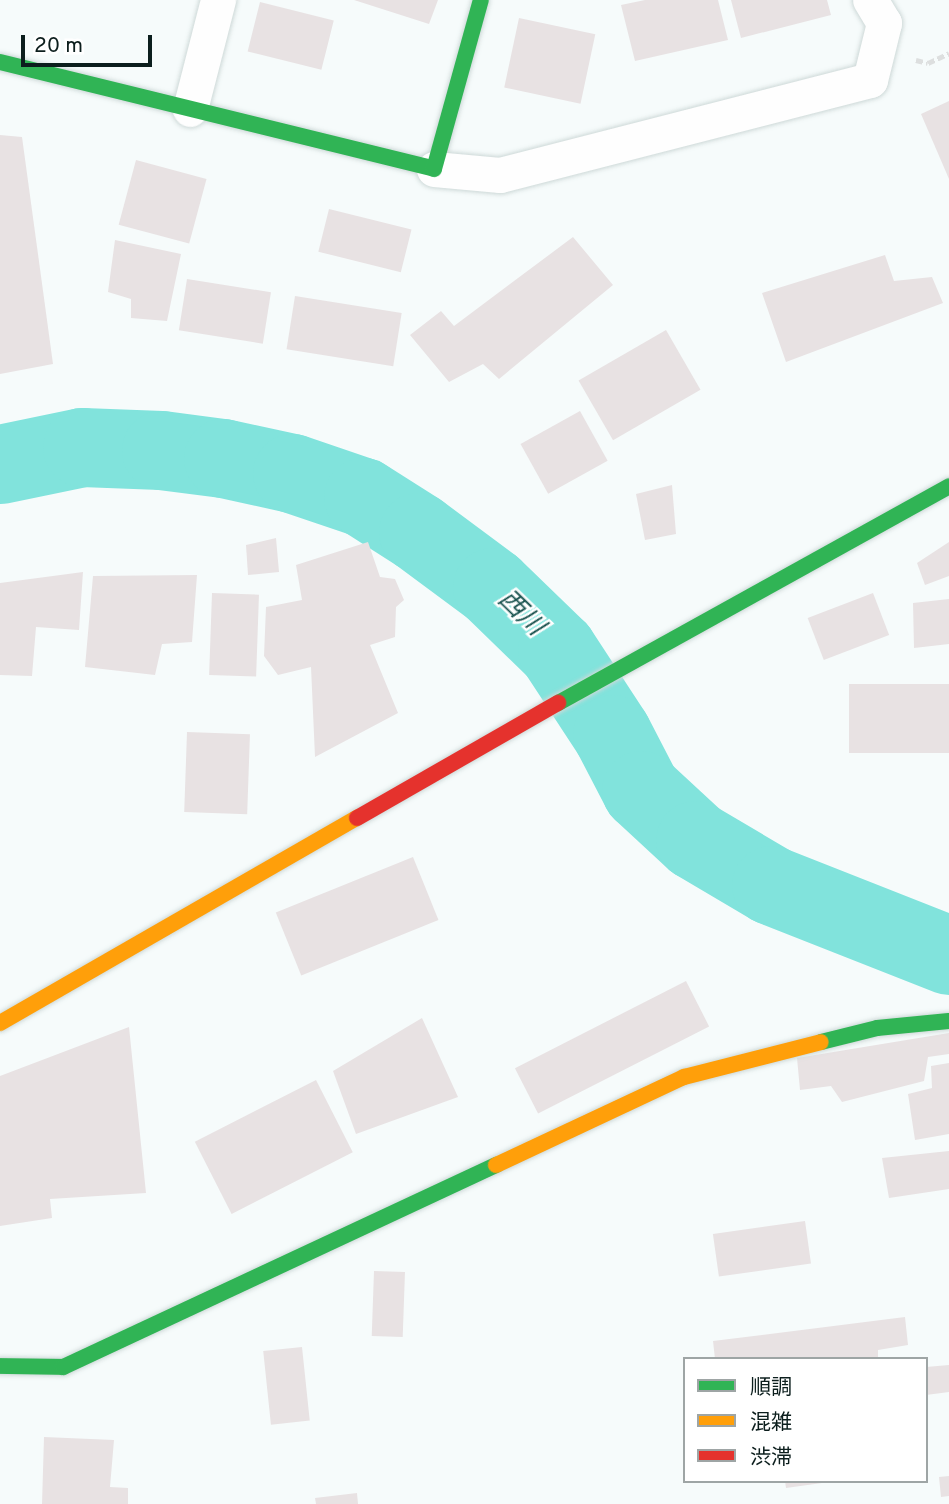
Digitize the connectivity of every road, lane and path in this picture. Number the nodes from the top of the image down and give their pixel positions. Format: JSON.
{"nodes":[{"id":1,"x":218,"y":0,"type":"edge"},
{"id":2,"x":481,"y":0,"type":"edge"},
{"id":3,"x":870,"y":0,"type":"edge"},
{"id":4,"x":0,"y":62,"type":"edge"},
{"id":5,"x":190,"y":109,"type":"junction"},
{"id":6,"x":434,"y":169,"type":"junction"},
{"id":7,"x":949,"y":486,"type":"edge"},
{"id":8,"x":949,"y":1021,"type":"edge"},
{"id":9,"x":0,"y":1023,"type":"edge"},
{"id":10,"x":0,"y":1366,"type":"edge"}],
"edges":[{"from":1,"to":5,"type":"street"},
{"from":2,"to":6,"type":"street"},
{"from":3,"to":6,"type":"street"},
{"from":4,"to":5,"type":"street"},
{"from":5,"to":6,"type":"street"},
{"from":7,"to":9,"type":"street"},
{"from":8,"to":10,"type":"street"}]}
